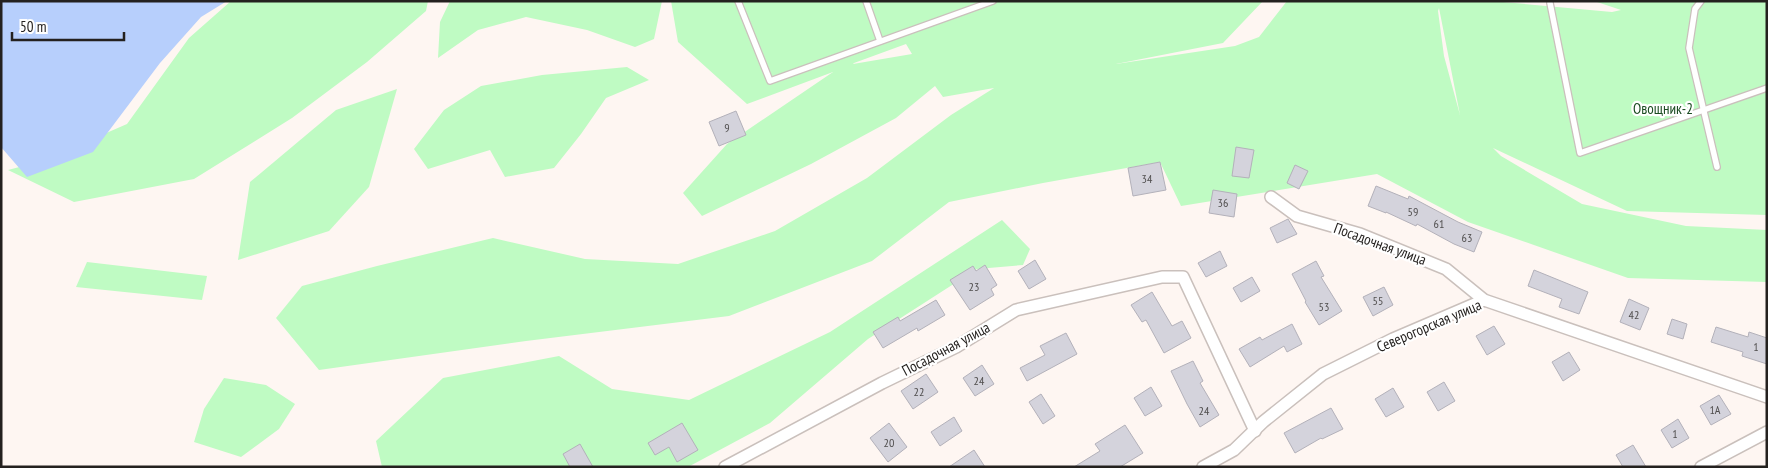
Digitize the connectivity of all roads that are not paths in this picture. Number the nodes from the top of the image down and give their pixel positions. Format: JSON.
{"nodes":[{"id":1,"x":738,"y":1,"type":"edge"},
{"id":2,"x":866,"y":1,"type":"edge"},
{"id":3,"x":993,"y":1,"type":"edge"},
{"id":4,"x":1701,"y":1,"type":"edge"},
{"id":5,"x":1550,"y":3,"type":"dead end"},
{"id":6,"x":880,"y":41,"type":"junction"},
{"id":7,"x":1767,"y":88,"type":"edge"},
{"id":8,"x":1704,"y":110,"type":"junction"},
{"id":9,"x":1717,"y":167,"type":"dead end"},
{"id":10,"x":1271,"y":197,"type":"dead end"},
{"id":11,"x":1484,"y":300,"type":"junction"},
{"id":12,"x":1767,"y":397,"type":"edge"},
{"id":13,"x":1255,"y":431,"type":"junction"},
{"id":14,"x":1767,"y":432,"type":"edge"},
{"id":15,"x":725,"y":467,"type":"edge"},
{"id":16,"x":1203,"y":467,"type":"edge"},
{"id":17,"x":1701,"y":467,"type":"edge"}],
"edges":[{"from":1,"to":6,"type":"lane"},
{"from":2,"to":6,"type":"lane"},
{"from":3,"to":6,"type":"lane"},
{"from":4,"to":8,"type":"lane"},
{"from":5,"to":8,"type":"lane"},
{"from":7,"to":8,"type":"lane"},
{"from":8,"to":9,"type":"lane"},
{"from":10,"to":11,"type":"street","name":"Посадочная улица"},
{"from":11,"to":12,"type":"street","name":"Северогорская улица"},
{"from":11,"to":13,"type":"street","name":"Северогорская улица"},
{"from":13,"to":15,"type":"street","name":"Посадочная улица"},
{"from":13,"to":16,"type":"street","name":"Северогорская улица"},
{"from":14,"to":17,"type":"street"}]}
